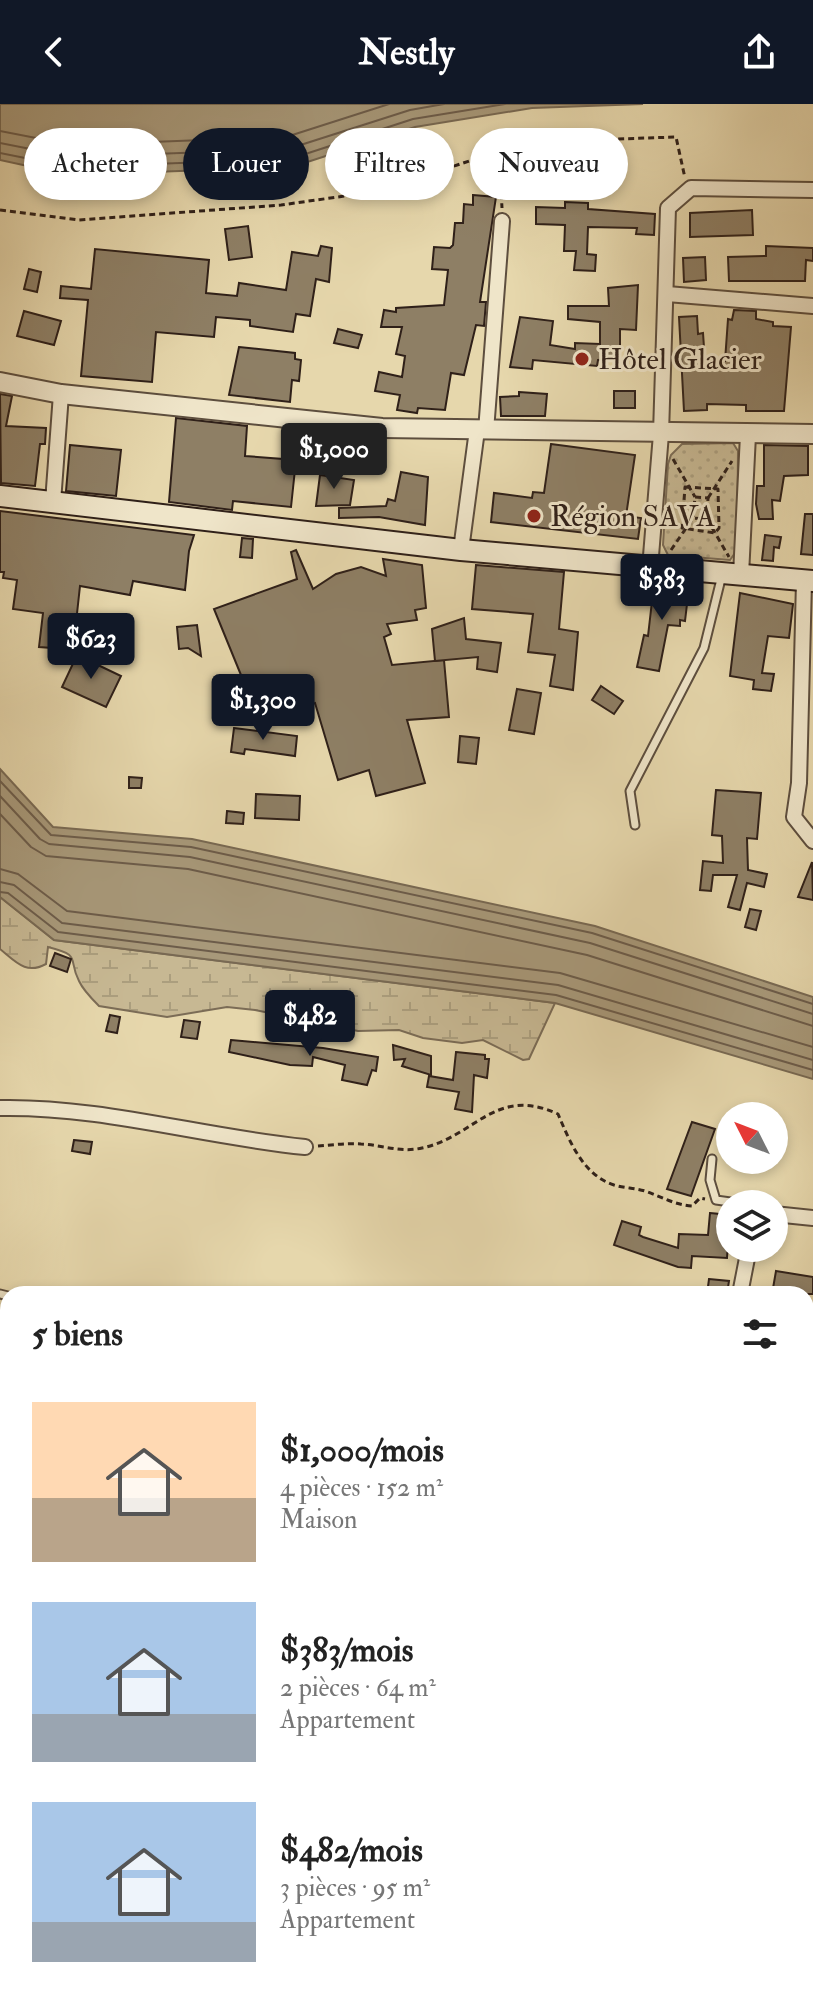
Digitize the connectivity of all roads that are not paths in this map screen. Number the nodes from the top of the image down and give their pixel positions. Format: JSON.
{"nodes":[{"id":1,"x":813,"y":190,"type":"edge"},
{"id":2,"x":502,"y":221,"type":"road end"},
{"id":3,"x":667,"y":294,"type":"junction"},
{"id":4,"x":813,"y":306,"type":"edge"},
{"id":5,"x":0,"y":382,"type":"edge"},
{"id":6,"x":61,"y":394,"type":"junction"},
{"id":7,"x":482,"y":430,"type":"junction"},
{"id":8,"x":661,"y":434,"type":"junction"},
{"id":9,"x":813,"y":434,"type":"edge"},
{"id":10,"x":748,"y":435,"type":"junction"},
{"id":11,"x":0,"y":496,"type":"edge"},
{"id":12,"x":53,"y":502,"type":"junction"},
{"id":13,"x":461,"y":550,"type":"junction"},
{"id":14,"x":654,"y":568,"type":"junction"},
{"id":15,"x":734,"y":574,"type":"junction"},
{"id":16,"x":809,"y":581,"type":"edge"},
{"id":17,"x":635,"y":825,"type":"dead end"},
{"id":18,"x":813,"y":841,"type":"edge"},
{"id":19,"x":0,"y":1108,"type":"edge"},
{"id":20,"x":305,"y":1147,"type":"road end"},
{"id":21,"x":712,"y":1159,"type":"dead end"},
{"id":22,"x":716,"y":1200,"type":"edge"},
{"id":23,"x":788,"y":1215,"type":"edge"},
{"id":24,"x":813,"y":1218,"type":"edge"},
{"id":25,"x":746,"y":1262,"type":"edge"},
{"id":26,"x":742,"y":1286,"type":"edge"}],
"edges":[{"from":1,"to":3,"type":"street"},
{"from":2,"to":7,"type":"street"},
{"from":3,"to":4,"type":"street"},
{"from":3,"to":8,"type":"street"},
{"from":5,"to":6,"type":"street"},
{"from":6,"to":7,"type":"street"},
{"from":6,"to":12,"type":"street"},
{"from":7,"to":8,"type":"street"},
{"from":7,"to":13,"type":"street"},
{"from":8,"to":10,"type":"street"},
{"from":8,"to":14,"type":"street"},
{"from":9,"to":10,"type":"street"},
{"from":10,"to":15,"type":"street"},
{"from":11,"to":12,"type":"main road"},
{"from":12,"to":13,"type":"main road"},
{"from":13,"to":14,"type":"main road"},
{"from":14,"to":15,"type":"main road"},
{"from":15,"to":16,"type":"main road"},
{"from":15,"to":17,"type":"lane"},
{"from":16,"to":18,"type":"street"},
{"from":19,"to":20,"type":"street"},
{"from":21,"to":22,"type":"lane"},
{"from":23,"to":24,"type":"street"},
{"from":25,"to":26,"type":"street"}]}
